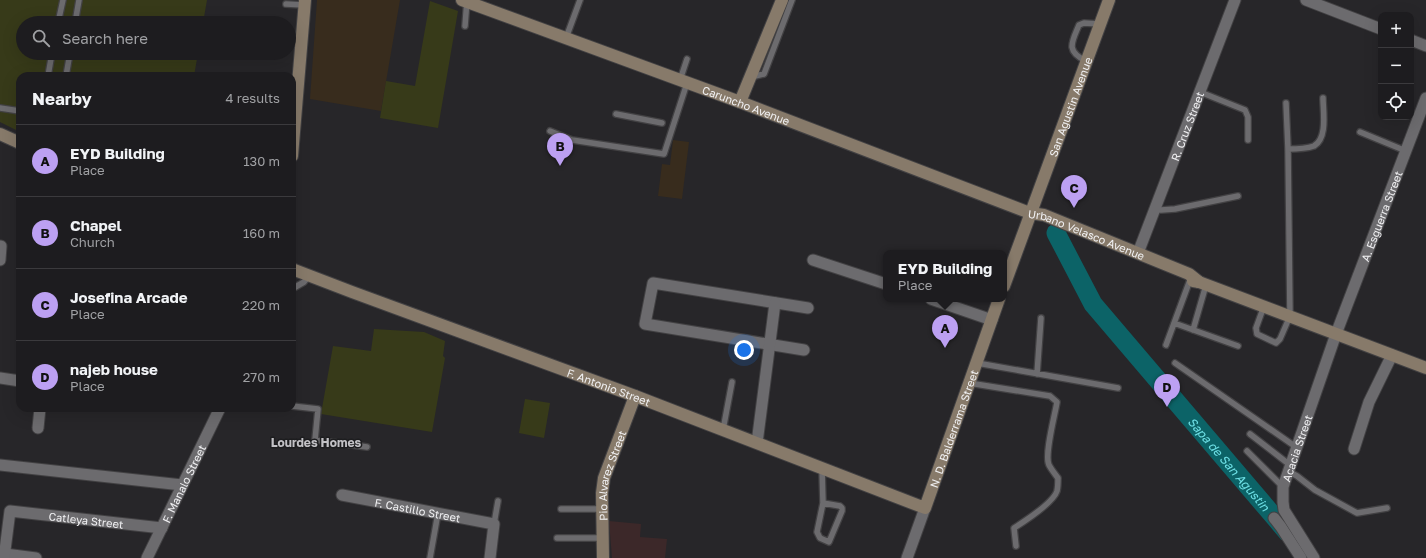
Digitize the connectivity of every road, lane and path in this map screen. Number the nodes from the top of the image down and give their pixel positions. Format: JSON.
{"nodes":[{"id":1,"x":63,"y":0,"type":"edge"},
{"id":2,"x":79,"y":0,"type":"edge"},
{"id":3,"x":465,"y":0,"type":"edge"},
{"id":4,"x":580,"y":0,"type":"edge"},
{"id":5,"x":782,"y":0,"type":"edge"},
{"id":6,"x":792,"y":0,"type":"edge"},
{"id":7,"x":1109,"y":0,"type":"edge"},
{"id":8,"x":1236,"y":0,"type":"edge"},
{"id":9,"x":1306,"y":0,"type":"edge"},
{"id":10,"x":304,"y":2,"type":"edge"},
{"id":11,"x":286,"y":4,"type":"dead end"},
{"id":12,"x":776,"y":13,"type":"junction"},
{"id":13,"x":60,"y":16,"type":"edge"},
{"id":14,"x":76,"y":16,"type":"edge"},
{"id":15,"x":1100,"y":24,"type":"junction"},
{"id":16,"x":465,"y":26,"type":"dead end"},
{"id":17,"x":1378,"y":28,"type":"edge"},
{"id":18,"x":780,"y":31,"type":"junction"},
{"id":19,"x":566,"y":38,"type":"junction"},
{"id":20,"x":1414,"y":41,"type":"edge"},
{"id":21,"x":1426,"y":46,"type":"edge"},
{"id":22,"x":687,"y":59,"type":"dead end"},
{"id":23,"x":51,"y":60,"type":"edge"},
{"id":24,"x":69,"y":60,"type":"edge"},
{"id":25,"x":1086,"y":61,"type":"junction"},
{"id":26,"x":49,"y":72,"type":"edge"},
{"id":27,"x":67,"y":72,"type":"edge"},
{"id":28,"x":751,"y":77,"type":"junction"},
{"id":29,"x":683,"y":81,"type":"junction"},
{"id":30,"x":1200,"y":92,"type":"junction"},
{"id":31,"x":1323,"y":98,"type":"dead end"},
{"id":32,"x":1426,"y":98,"type":"edge"},
{"id":33,"x":740,"y":102,"type":"junction"},
{"id":34,"x":1286,"y":103,"type":"dead end"},
{"id":35,"x":296,"y":104,"type":"edge"},
{"id":36,"x":0,"y":108,"type":"edge"},
{"id":37,"x":16,"y":110,"type":"edge"},
{"id":38,"x":616,"y":114,"type":"dead end"},
{"id":39,"x":662,"y":123,"type":"dead end"},
{"id":40,"x":550,"y":131,"type":"dead end"},
{"id":41,"x":1360,"y":132,"type":"dead end"},
{"id":42,"x":0,"y":134,"type":"edge"},
{"id":43,"x":1248,"y":140,"type":"dead end"},
{"id":44,"x":16,"y":141,"type":"edge"},
{"id":45,"x":1288,"y":150,"type":"junction"},
{"id":46,"x":1406,"y":151,"type":"junction"},
{"id":47,"x":1238,"y":196,"type":"dead end"},
{"id":48,"x":1155,"y":209,"type":"junction"},
{"id":49,"x":1030,"y":213,"type":"junction"},
{"id":50,"x":0,"y":246,"type":"edge"},
{"id":51,"x":1138,"y":253,"type":"junction"},
{"id":52,"x":0,"y":260,"type":"edge"},
{"id":53,"x":813,"y":260,"type":"dead end"},
{"id":54,"x":296,"y":270,"type":"edge"},
{"id":55,"x":310,"y":275,"type":"junction"},
{"id":56,"x":1007,"y":278,"type":"edge"},
{"id":57,"x":1198,"y":282,"type":"junction"},
{"id":58,"x":883,"y":283,"type":"edge"},
{"id":59,"x":296,"y":287,"type":"edge"},
{"id":60,"x":940,"y":302,"type":"edge"},
{"id":61,"x":998,"y":302,"type":"edge"},
{"id":62,"x":774,"y":303,"type":"junction"},
{"id":63,"x":1264,"y":306,"type":"junction"},
{"id":64,"x":808,"y":308,"type":"dead end"},
{"id":65,"x":1290,"y":316,"type":"junction"},
{"id":66,"x":1041,"y":318,"type":"dead end"},
{"id":67,"x":992,"y":320,"type":"junction"},
{"id":68,"x":1174,"y":323,"type":"junction"},
{"id":69,"x":1193,"y":330,"type":"junction"},
{"id":70,"x":1336,"y":334,"type":"junction"},
{"id":71,"x":770,"y":345,"type":"junction"},
{"id":72,"x":1166,"y":345,"type":"dead end"},
{"id":73,"x":1238,"y":346,"type":"dead end"},
{"id":74,"x":804,"y":350,"type":"dead end"},
{"id":75,"x":1392,"y":355,"type":"junction"},
{"id":76,"x":977,"y":363,"type":"junction"},
{"id":77,"x":1175,"y":363,"type":"dead end"},
{"id":78,"x":1426,"y":368,"type":"edge"},
{"id":79,"x":1037,"y":374,"type":"junction"},
{"id":80,"x":0,"y":378,"type":"edge"},
{"id":81,"x":16,"y":380,"type":"edge"},
{"id":82,"x":732,"y":382,"type":"dead end"},
{"id":83,"x":969,"y":383,"type":"junction"},
{"id":84,"x":1118,"y":388,"type":"dead end"},
{"id":85,"x":635,"y":396,"type":"junction"},
{"id":86,"x":296,"y":406,"type":"edge"},
{"id":87,"x":40,"y":412,"type":"edge"},
{"id":88,"x":214,"y":412,"type":"edge"},
{"id":89,"x":38,"y":428,"type":"dead end"},
{"id":90,"x":723,"y":431,"type":"junction"},
{"id":91,"x":1250,"y":434,"type":"dead end"},
{"id":92,"x":757,"y":443,"type":"junction"},
{"id":93,"x":367,"y":447,"type":"dead end"},
{"id":94,"x":1296,"y":447,"type":"junction"},
{"id":95,"x":1354,"y":449,"type":"dead end"},
{"id":96,"x":1247,"y":451,"type":"dead end"},
{"id":97,"x":0,"y":465,"type":"edge"},
{"id":98,"x":822,"y":468,"type":"junction"},
{"id":99,"x":1289,"y":468,"type":"junction"},
{"id":100,"x":182,"y":485,"type":"junction"},
{"id":101,"x":1283,"y":487,"type":"junction"},
{"id":102,"x":342,"y":495,"type":"dead end"},
{"id":103,"x":498,"y":500,"type":"dead end"},
{"id":104,"x":823,"y":503,"type":"junction"},
{"id":105,"x":925,"y":508,"type":"junction"},
{"id":106,"x":1387,"y":508,"type":"dead end"},
{"id":107,"x":561,"y":509,"type":"dead end"},
{"id":108,"x":603,"y":509,"type":"junction"},
{"id":109,"x":438,"y":513,"type":"junction"},
{"id":110,"x":1274,"y":518,"type":"dead end"},
{"id":111,"x":494,"y":524,"type":"junction"},
{"id":112,"x":162,"y":528,"type":"junction"},
{"id":113,"x":557,"y":538,"type":"dead end"},
{"id":114,"x":603,"y":538,"type":"junction"},
{"id":115,"x":3,"y":539,"type":"edge"},
{"id":116,"x":1016,"y":546,"type":"dead end"},
{"id":117,"x":4,"y":556,"type":"edge"},
{"id":118,"x":36,"y":558,"type":"edge"},
{"id":119,"x":147,"y":558,"type":"edge"},
{"id":120,"x":430,"y":558,"type":"edge"},
{"id":121,"x":490,"y":558,"type":"edge"},
{"id":122,"x":603,"y":558,"type":"edge"},
{"id":123,"x":907,"y":558,"type":"edge"},
{"id":124,"x":1301,"y":558,"type":"edge"},
{"id":125,"x":1314,"y":558,"type":"edge"}],
"edges":[{"from":1,"to":13,"type":"lane"},
{"from":2,"to":14,"type":"lane"},
{"from":3,"to":16,"type":"lane"},
{"from":3,"to":19,"type":"street","name":"Caruncho Avenue"},
{"from":4,"to":19,"type":"lane"},
{"from":5,"to":12,"type":"street"},
{"from":6,"to":18,"type":"lane"},
{"from":7,"to":15,"type":"street","name":"San Agustin Avenue"},
{"from":8,"to":30,"type":"street","name":"R. Cruz Street"},
{"from":9,"to":17,"type":"street"},
{"from":10,"to":11,"type":"lane"},
{"from":10,"to":35,"type":"street"},
{"from":12,"to":18,"type":"lane"},
{"from":12,"to":28,"type":"street"},
{"from":15,"to":25,"type":"street","name":"San Agustin Avenue"},
{"from":15,"to":25,"type":"lane"},
{"from":18,"to":28,"type":"lane"},
{"from":19,"to":29,"type":"street","name":"Caruncho Avenue"},
{"from":20,"to":21,"type":"street"},
{"from":22,"to":29,"type":"lane"},
{"from":23,"to":26,"type":"lane"},
{"from":24,"to":27,"type":"lane"},
{"from":25,"to":49,"type":"street","name":"San Agustin Avenue"},
{"from":28,"to":33,"type":"street"},
{"from":29,"to":33,"type":"street","name":"Caruncho Avenue"},
{"from":29,"to":40,"type":"lane"},
{"from":30,"to":43,"type":"lane"},
{"from":30,"to":48,"type":"street","name":"R. Cruz Street"},
{"from":31,"to":45,"type":"lane"},
{"from":32,"to":46,"type":"street","name":"A. Esguerra Street"},
{"from":33,"to":49,"type":"street","name":"Caruncho Avenue"},
{"from":34,"to":45,"type":"lane"},
{"from":36,"to":37,"type":"lane"},
{"from":38,"to":39,"type":"lane"},
{"from":41,"to":46,"type":"lane"},
{"from":42,"to":44,"type":"street"},
{"from":45,"to":65,"type":"lane"},
{"from":46,"to":70,"type":"street","name":"A. Esguerra Street"},
{"from":47,"to":48,"type":"lane"},
{"from":48,"to":51,"type":"street","name":"R. Cruz Street"},
{"from":49,"to":51,"type":"street","name":"Urbano Velasco Avenue"},
{"from":49,"to":56,"type":"street"},
{"from":49,"to":57,"type":"street","name":"Urbano Velasco Avenue"},
{"from":50,"to":52,"type":"street"},
{"from":51,"to":57,"type":"street","name":"Urbano Velasco Avenue"},
{"from":53,"to":58,"type":"street"},
{"from":54,"to":55,"type":"street","name":"F. Antonio Street"},
{"from":55,"to":59,"type":"lane"},
{"from":55,"to":85,"type":"street","name":"F. Antonio Street"},
{"from":57,"to":63,"type":"street","name":"Urbano Velasco Avenue"},
{"from":57,"to":68,"type":"lane"},
{"from":57,"to":69,"type":"lane"},
{"from":60,"to":67,"type":"street"},
{"from":61,"to":67,"type":"street","name":"N. D. Balderrama Street"},
{"from":62,"to":64,"type":"street"},
{"from":62,"to":71,"type":"street"},
{"from":62,"to":71,"type":"street"},
{"from":63,"to":65,"type":"street","name":"Urbano Velasco Avenue"},
{"from":63,"to":65,"type":"lane"},
{"from":65,"to":70,"type":"street","name":"Urbano Velasco Avenue"},
{"from":66,"to":79,"type":"lane"},
{"from":67,"to":76,"type":"street","name":"N. D. Balderrama Street"},
{"from":68,"to":69,"type":"lane"},
{"from":68,"to":72,"type":"lane"},
{"from":69,"to":73,"type":"lane"},
{"from":70,"to":75,"type":"street","name":"Urbano Velasco Avenue"},
{"from":70,"to":94,"type":"street","name":"Acacia Street"},
{"from":71,"to":74,"type":"street"},
{"from":71,"to":92,"type":"street"},
{"from":75,"to":78,"type":"street","name":"Urbano Velasco Avenue"},
{"from":75,"to":95,"type":"street"},
{"from":76,"to":79,"type":"lane"},
{"from":76,"to":83,"type":"street","name":"N. D. Balderrama Street"},
{"from":77,"to":94,"type":"lane"},
{"from":79,"to":84,"type":"lane"},
{"from":80,"to":81,"type":"street"},
{"from":82,"to":90,"type":"lane"},
{"from":83,"to":105,"type":"street","name":"N. D. Balderrama Street"},
{"from":83,"to":116,"type":"lane"},
{"from":85,"to":90,"type":"street","name":"F. Antonio Street"},
{"from":85,"to":108,"type":"street","name":"Pio Alvarez Street"},
{"from":86,"to":93,"type":"lane"},
{"from":87,"to":89,"type":"street"},
{"from":88,"to":100,"type":"street","name":"F. Manalo Street"},
{"from":90,"to":92,"type":"street","name":"F. Antonio Street"},
{"from":91,"to":99,"type":"lane"},
{"from":92,"to":98,"type":"street","name":"F. Antonio Street"},
{"from":94,"to":99,"type":"street","name":"Acacia Street"},
{"from":96,"to":101,"type":"lane"},
{"from":97,"to":100,"type":"street"},
{"from":98,"to":104,"type":"lane"},
{"from":98,"to":105,"type":"street","name":"F. Antonio Street"},
{"from":99,"to":101,"type":"street","name":"Acacia Street"},
{"from":99,"to":106,"type":"lane"},
{"from":100,"to":112,"type":"street","name":"F. Manalo Street"},
{"from":101,"to":125,"type":"street","name":"Acacia Street"},
{"from":102,"to":109,"type":"street","name":"F. Castillo Street"},
{"from":103,"to":111,"type":"lane"},
{"from":104,"to":104,"type":"lane"},
{"from":105,"to":123,"type":"street","name":"N. D. Balderrama Street"},
{"from":107,"to":108,"type":"lane"},
{"from":108,"to":114,"type":"street","name":"Pio Alvarez Street"},
{"from":109,"to":111,"type":"street","name":"F. Castillo Street"},
{"from":109,"to":120,"type":"lane"},
{"from":110,"to":124,"type":"street"},
{"from":111,"to":121,"type":"street"},
{"from":112,"to":115,"type":"street","name":"Catleya Street"},
{"from":112,"to":119,"type":"street","name":"F. Manalo Street"},
{"from":113,"to":114,"type":"lane"},
{"from":114,"to":122,"type":"street","name":"Pio Alvarez Street"},
{"from":115,"to":117,"type":"street"},
{"from":117,"to":118,"type":"street"}]}
